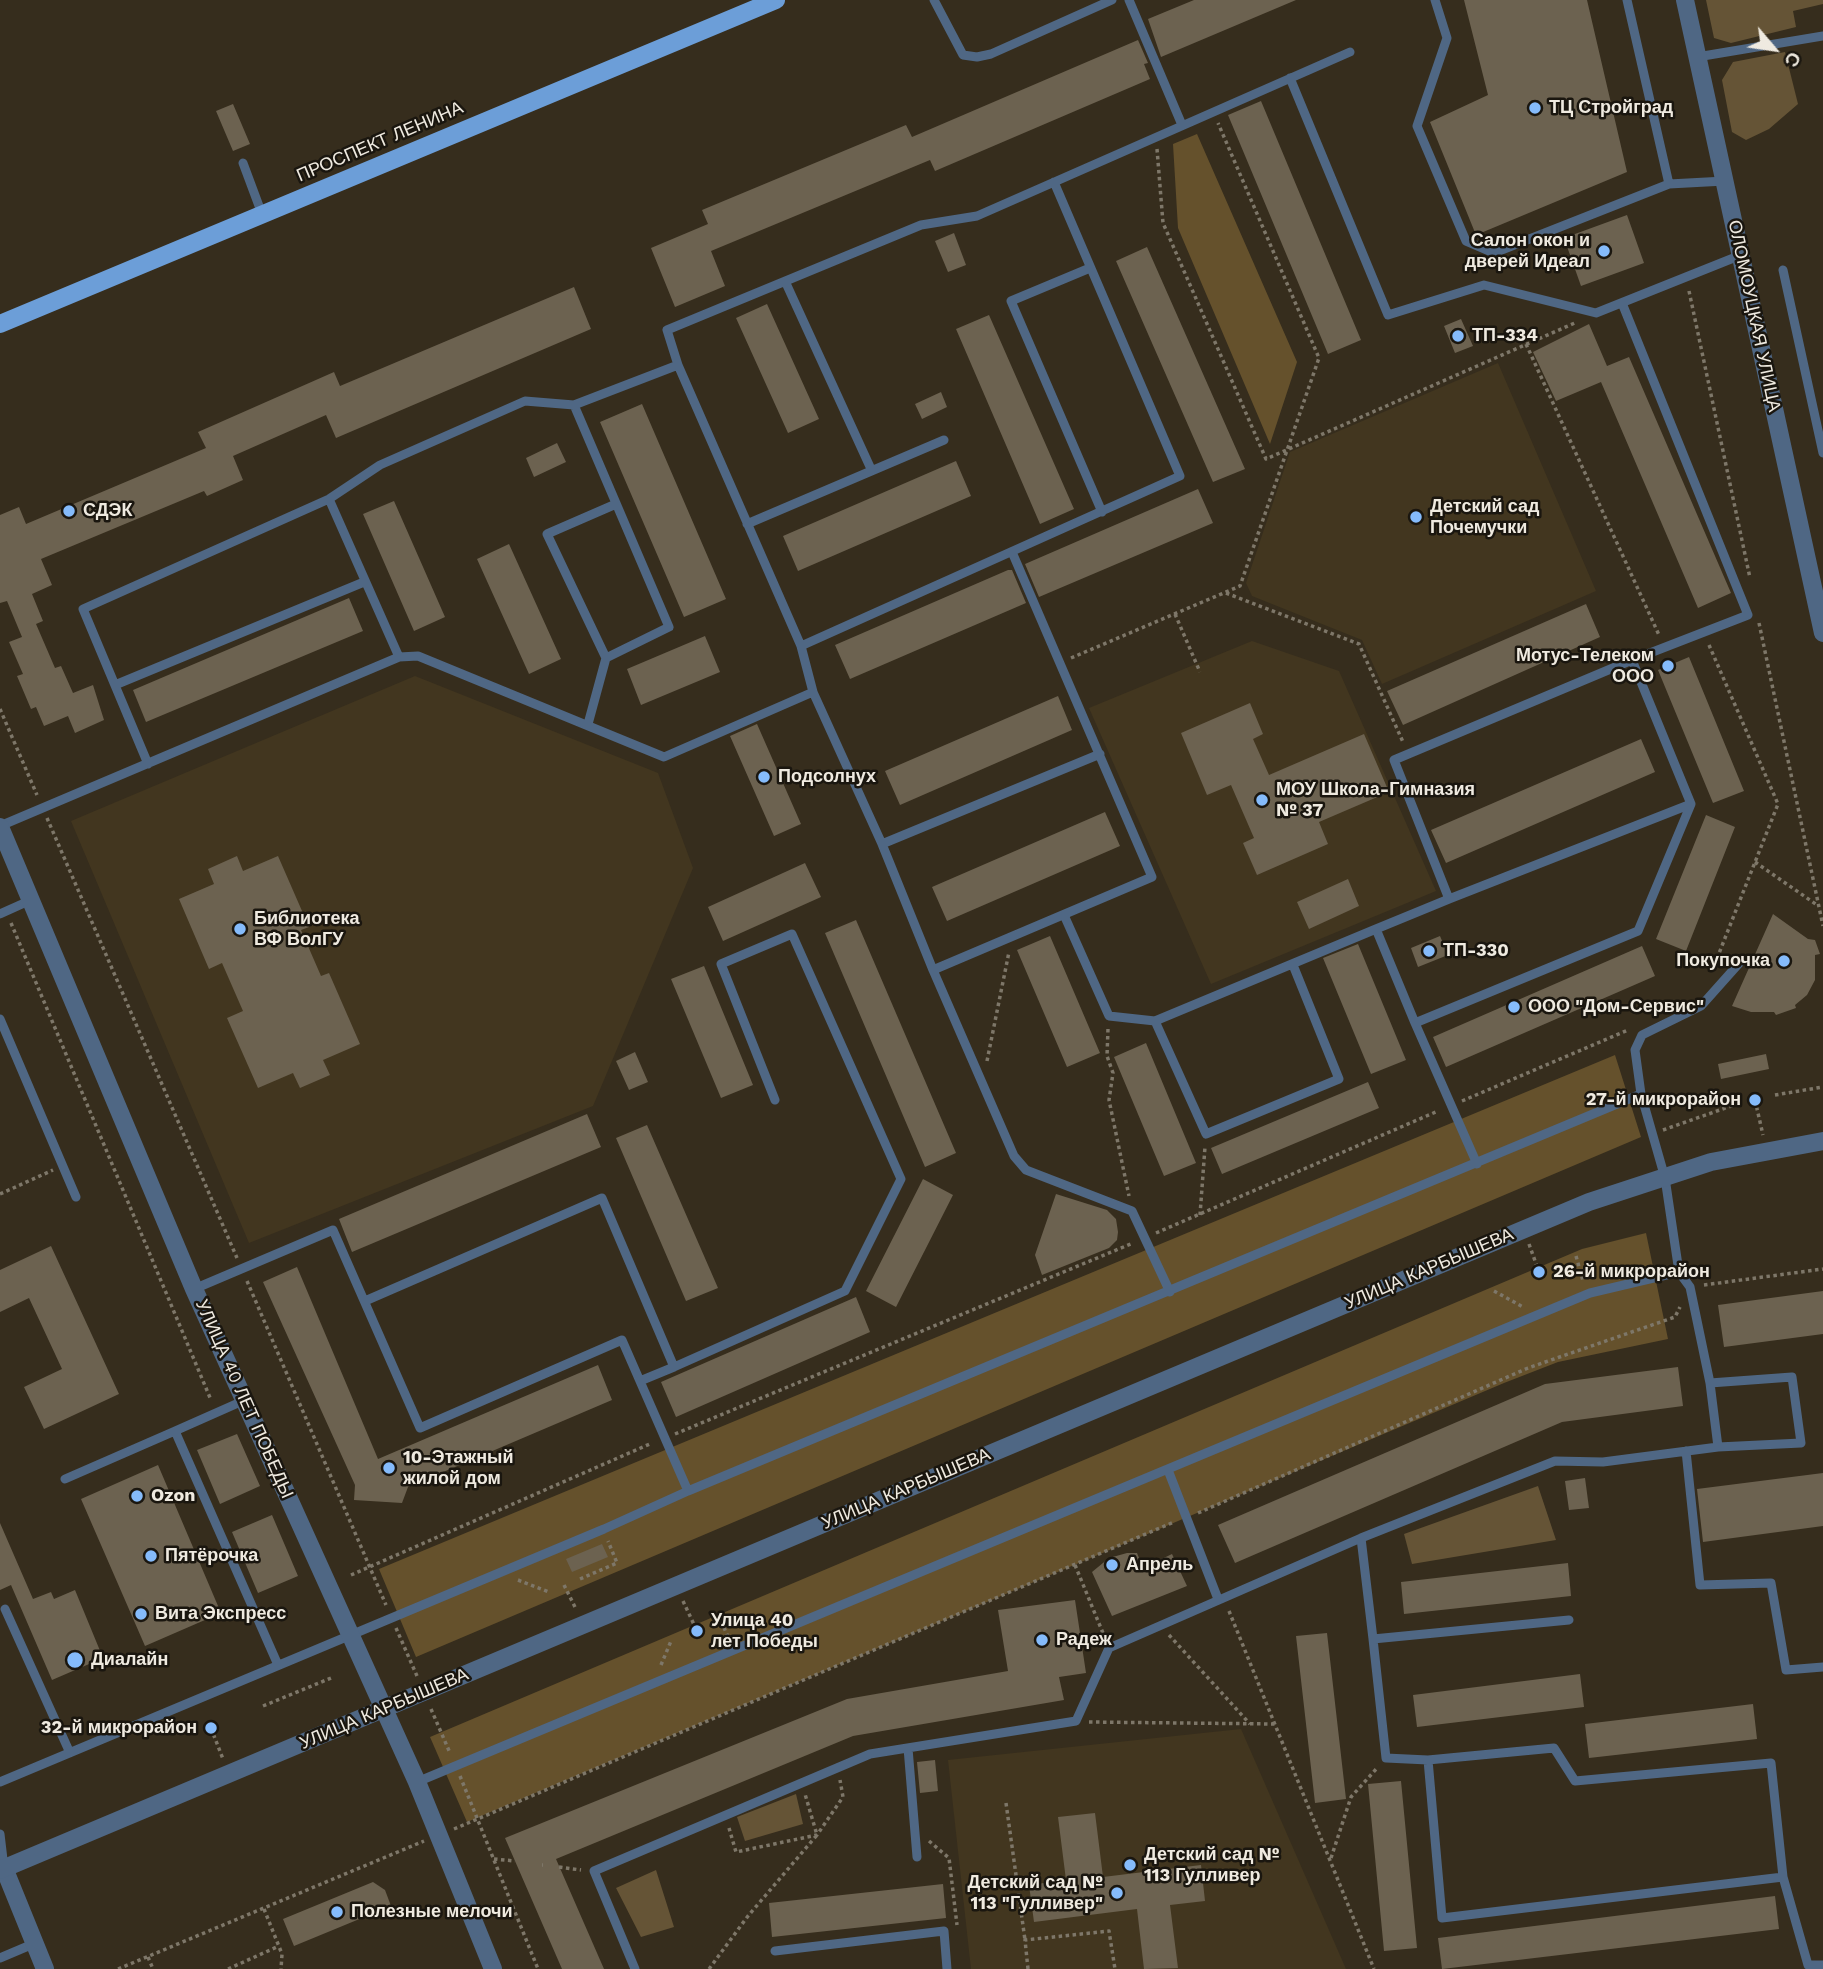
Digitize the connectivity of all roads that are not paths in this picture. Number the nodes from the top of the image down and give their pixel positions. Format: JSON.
{"nodes":[{"id":1,"x":776,"y":0,"type":"edge"},
{"id":2,"x":934,"y":0,"type":"edge"},
{"id":3,"x":1112,"y":0,"type":"edge"},
{"id":4,"x":1129,"y":0,"type":"edge"},
{"id":5,"x":1435,"y":0,"type":"edge"},
{"id":6,"x":1627,"y":0,"type":"edge"},
{"id":7,"x":1685,"y":0,"type":"edge"},
{"id":8,"x":1823,"y":36,"type":"edge"},
{"id":9,"x":1350,"y":51,"type":"dead end"},
{"id":10,"x":1697,"y":57,"type":"junction"},
{"id":11,"x":1290,"y":79,"type":"junction"},
{"id":12,"x":1182,"y":125,"type":"junction"},
{"id":13,"x":243,"y":163,"type":"dead end"},
{"id":14,"x":1725,"y":181,"type":"junction"},
{"id":15,"x":1054,"y":182,"type":"junction"},
{"id":16,"x":1669,"y":184,"type":"junction"},
{"id":17,"x":262,"y":214,"type":"junction"},
{"id":18,"x":1741,"y":255,"type":"junction"},
{"id":19,"x":1090,"y":268,"type":"junction"},
{"id":20,"x":1783,"y":270,"type":"dead end"},
{"id":21,"x":785,"y":281,"type":"junction"},
{"id":22,"x":1622,"y":303,"type":"junction"},
{"id":23,"x":0,"y":324,"type":"edge"},
{"id":24,"x":678,"y":365,"type":"junction"},
{"id":25,"x":574,"y":405,"type":"junction"},
{"id":26,"x":1819,"y":418,"type":"edge"},
{"id":27,"x":944,"y":440,"type":"dead end"},
{"id":28,"x":1823,"y":453,"type":"edge"},
{"id":29,"x":871,"y":469,"type":"junction"},
{"id":30,"x":329,"y":499,"type":"junction"},
{"id":31,"x":616,"y":505,"type":"junction"},
{"id":32,"x":1102,"y":512,"type":"junction"},
{"id":33,"x":747,"y":524,"type":"junction"},
{"id":34,"x":1012,"y":552,"type":"junction"},
{"id":35,"x":363,"y":582,"type":"junction"},
{"id":36,"x":1823,"y":632,"type":"edge"},
{"id":37,"x":801,"y":646,"type":"junction"},
{"id":38,"x":399,"y":657,"type":"junction"},
{"id":39,"x":606,"y":658,"type":"junction"},
{"id":40,"x":1632,"y":660,"type":"junction"},
{"id":41,"x":115,"y":685,"type":"junction"},
{"id":42,"x":813,"y":692,"type":"junction"},
{"id":43,"x":588,"y":724,"type":"junction"},
{"id":44,"x":1100,"y":754,"type":"junction"},
{"id":45,"x":148,"y":764,"type":"junction"},
{"id":46,"x":1691,"y":804,"type":"junction"},
{"id":47,"x":0,"y":827,"type":"edge"},
{"id":48,"x":882,"y":844,"type":"junction"},
{"id":49,"x":1449,"y":899,"type":"junction"},
{"id":50,"x":31,"y":900,"type":"junction"},
{"id":51,"x":3,"y":912,"type":"edge"},
{"id":52,"x":1063,"y":915,"type":"junction"},
{"id":53,"x":1376,"y":929,"type":"junction"},
{"id":54,"x":1742,"y":960,"type":"dead end"},
{"id":55,"x":1293,"y":965,"type":"junction"},
{"id":56,"x":933,"y":970,"type":"junction"},
{"id":57,"x":0,"y":1018,"type":"edge"},
{"id":58,"x":1155,"y":1021,"type":"junction"},
{"id":59,"x":1415,"y":1023,"type":"junction"},
{"id":60,"x":1642,"y":1094,"type":"junction"},
{"id":61,"x":775,"y":1100,"type":"dead end"},
{"id":62,"x":1823,"y":1141,"type":"edge"},
{"id":63,"x":1477,"y":1164,"type":"junction"},
{"id":64,"x":1665,"y":1178,"type":"junction"},
{"id":65,"x":76,"y":1197,"type":"dead end"},
{"id":66,"x":1679,"y":1272,"type":"junction"},
{"id":67,"x":194,"y":1289,"type":"junction"},
{"id":68,"x":1170,"y":1292,"type":"junction"},
{"id":69,"x":365,"y":1301,"type":"junction"},
{"id":70,"x":674,"y":1367,"type":"junction"},
{"id":71,"x":640,"y":1381,"type":"junction"},
{"id":72,"x":1710,"y":1383,"type":"junction"},
{"id":73,"x":245,"y":1400,"type":"junction"},
{"id":74,"x":175,"y":1431,"type":"junction"},
{"id":75,"x":1718,"y":1447,"type":"junction"},
{"id":76,"x":1686,"y":1451,"type":"junction"},
{"id":77,"x":1168,"y":1470,"type":"junction"},
{"id":78,"x":65,"y":1479,"type":"dead end"},
{"id":79,"x":688,"y":1491,"type":"junction"},
{"id":80,"x":1361,"y":1538,"type":"junction"},
{"id":81,"x":1221,"y":1599,"type":"junction"},
{"id":82,"x":5,"y":1609,"type":"dead end"},
{"id":83,"x":1569,"y":1620,"type":"dead end"},
{"id":84,"x":350,"y":1634,"type":"junction"},
{"id":85,"x":1373,"y":1639,"type":"junction"},
{"id":86,"x":278,"y":1665,"type":"junction"},
{"id":87,"x":1823,"y":1667,"type":"edge"},
{"id":88,"x":383,"y":1710,"type":"junction"},
{"id":89,"x":908,"y":1748,"type":"junction"},
{"id":90,"x":70,"y":1753,"type":"junction"},
{"id":91,"x":1428,"y":1760,"type":"junction"},
{"id":92,"x":0,"y":1782,"type":"edge"},
{"id":93,"x":416,"y":1782,"type":"junction"},
{"id":94,"x":0,"y":1833,"type":"edge"},
{"id":95,"x":917,"y":1857,"type":"dead end"},
{"id":96,"x":2,"y":1869,"type":"edge"},
{"id":97,"x":1783,"y":1877,"type":"junction"},
{"id":98,"x":33,"y":1944,"type":"junction"},
{"id":99,"x":775,"y":1951,"type":"dead end"},
{"id":100,"x":0,"y":1958,"type":"edge"},
{"id":101,"x":1823,"y":1965,"type":"edge"},
{"id":102,"x":44,"y":1969,"type":"edge"},
{"id":103,"x":493,"y":1969,"type":"edge"},
{"id":104,"x":635,"y":1969,"type":"edge"},
{"id":105,"x":947,"y":1969,"type":"edge"}],
"edges":[{"from":1,"to":17,"type":"main road","name":"ПРОСПЕКТ ЛЕНИНА"},
{"from":2,"to":3,"type":"lane"},
{"from":4,"to":12,"type":"lane"},
{"from":5,"to":16,"type":"lane"},
{"from":6,"to":16,"type":"lane"},
{"from":7,"to":10,"type":"street","name":"ОЛОМОУЦКАЯ УЛИЦА"},
{"from":8,"to":10,"type":"lane"},
{"from":9,"to":11,"type":"lane"},
{"from":10,"to":14,"type":"street","name":"ОЛОМОУЦКАЯ УЛИЦА"},
{"from":11,"to":12,"type":"lane"},
{"from":11,"to":22,"type":"lane"},
{"from":12,"to":15,"type":"lane"},
{"from":13,"to":17,"type":"lane"},
{"from":14,"to":16,"type":"lane"},
{"from":14,"to":18,"type":"street","name":"ОЛОМОУЦКАЯ УЛИЦА"},
{"from":15,"to":19,"type":"lane"},
{"from":15,"to":21,"type":"lane"},
{"from":17,"to":23,"type":"main road","name":"ПРОСПЕКТ ЛЕНИНА"},
{"from":18,"to":22,"type":"lane"},
{"from":18,"to":36,"type":"street","name":"ОЛОМОУЦКАЯ УЛИЦА"},
{"from":19,"to":32,"type":"lane"},
{"from":19,"to":32,"type":"lane"},
{"from":20,"to":26,"type":"lane"},
{"from":21,"to":24,"type":"lane"},
{"from":21,"to":29,"type":"lane"},
{"from":22,"to":40,"type":"lane"},
{"from":24,"to":25,"type":"lane"},
{"from":24,"to":33,"type":"lane"},
{"from":25,"to":30,"type":"lane"},
{"from":25,"to":31,"type":"lane"},
{"from":26,"to":28,"type":"lane"},
{"from":27,"to":29,"type":"lane"},
{"from":29,"to":33,"type":"lane"},
{"from":30,"to":35,"type":"lane"},
{"from":30,"to":41,"type":"lane"},
{"from":31,"to":39,"type":"lane"},
{"from":31,"to":39,"type":"lane"},
{"from":32,"to":34,"type":"lane"},
{"from":33,"to":37,"type":"lane"},
{"from":34,"to":37,"type":"lane"},
{"from":34,"to":44,"type":"lane"},
{"from":35,"to":38,"type":"lane"},
{"from":35,"to":41,"type":"lane"},
{"from":37,"to":42,"type":"lane"},
{"from":38,"to":43,"type":"lane"},
{"from":38,"to":45,"type":"lane"},
{"from":39,"to":43,"type":"lane"},
{"from":40,"to":46,"type":"lane"},
{"from":40,"to":49,"type":"lane"},
{"from":41,"to":45,"type":"lane"},
{"from":42,"to":43,"type":"lane"},
{"from":42,"to":48,"type":"lane"},
{"from":44,"to":48,"type":"lane"},
{"from":44,"to":52,"type":"lane"},
{"from":45,"to":47,"type":"lane"},
{"from":46,"to":49,"type":"lane"},
{"from":46,"to":59,"type":"lane"},
{"from":47,"to":50,"type":"street","name":"УЛИЦА 40 ЛЕТ ПОБЕДЫ"},
{"from":48,"to":56,"type":"lane"},
{"from":49,"to":53,"type":"lane"},
{"from":50,"to":51,"type":"lane"},
{"from":50,"to":67,"type":"street","name":"УЛИЦА 40 ЛЕТ ПОБЕДЫ"},
{"from":52,"to":56,"type":"lane"},
{"from":52,"to":58,"type":"lane"},
{"from":53,"to":55,"type":"lane"},
{"from":53,"to":59,"type":"lane"},
{"from":54,"to":60,"type":"lane"},
{"from":55,"to":58,"type":"lane"},
{"from":55,"to":58,"type":"lane"},
{"from":56,"to":68,"type":"lane"},
{"from":57,"to":65,"type":"lane"},
{"from":59,"to":63,"type":"lane"},
{"from":60,"to":63,"type":"lane"},
{"from":60,"to":64,"type":"lane"},
{"from":61,"to":70,"type":"lane"},
{"from":62,"to":64,"type":"street","name":"УЛИЦА КАРБЫШЕВА"},
{"from":63,"to":68,"type":"lane"},
{"from":64,"to":66,"type":"lane"},
{"from":64,"to":88,"type":"street","name":"УЛИЦА КАРБЫШЕВА"},
{"from":66,"to":72,"type":"lane"},
{"from":66,"to":77,"type":"lane"},
{"from":67,"to":69,"type":"lane"},
{"from":67,"to":73,"type":"street","name":"УЛИЦА 40 ЛЕТ ПОБЕДЫ"},
{"from":68,"to":79,"type":"lane"},
{"from":69,"to":70,"type":"lane"},
{"from":69,"to":71,"type":"lane"},
{"from":70,"to":71,"type":"lane"},
{"from":71,"to":79,"type":"lane"},
{"from":72,"to":75,"type":"lane"},
{"from":72,"to":75,"type":"lane"},
{"from":73,"to":74,"type":"lane"},
{"from":73,"to":84,"type":"street","name":"УЛИЦА 40 ЛЕТ ПОБЕДЫ"},
{"from":74,"to":78,"type":"lane"},
{"from":74,"to":86,"type":"lane"},
{"from":75,"to":76,"type":"lane"},
{"from":76,"to":80,"type":"lane"},
{"from":76,"to":87,"type":"lane"},
{"from":77,"to":81,"type":"lane"},
{"from":77,"to":93,"type":"lane"},
{"from":79,"to":84,"type":"lane"},
{"from":80,"to":81,"type":"lane"},
{"from":80,"to":85,"type":"lane"},
{"from":81,"to":89,"type":"lane"},
{"from":82,"to":90,"type":"lane"},
{"from":83,"to":85,"type":"lane"},
{"from":84,"to":86,"type":"lane"},
{"from":84,"to":88,"type":"street","name":"УЛИЦА 40 ЛЕТ ПОБЕДЫ"},
{"from":85,"to":91,"type":"lane"},
{"from":86,"to":90,"type":"lane"},
{"from":88,"to":93,"type":"street","name":"УЛИЦА 40 ЛЕТ ПОБЕДЫ"},
{"from":88,"to":96,"type":"street","name":"УЛИЦА КАРБЫШЕВА"},
{"from":89,"to":95,"type":"lane"},
{"from":89,"to":104,"type":"lane"},
{"from":90,"to":92,"type":"lane"},
{"from":91,"to":97,"type":"lane"},
{"from":91,"to":97,"type":"lane"},
{"from":93,"to":103,"type":"street","name":"УЛИЦА 40 ЛЕТ ПОБЕДЫ"},
{"from":94,"to":96,"type":"lane"},
{"from":96,"to":98,"type":"street"},
{"from":97,"to":101,"type":"lane"},
{"from":98,"to":100,"type":"lane"},
{"from":98,"to":102,"type":"street"},
{"from":99,"to":105,"type":"lane"}]}
